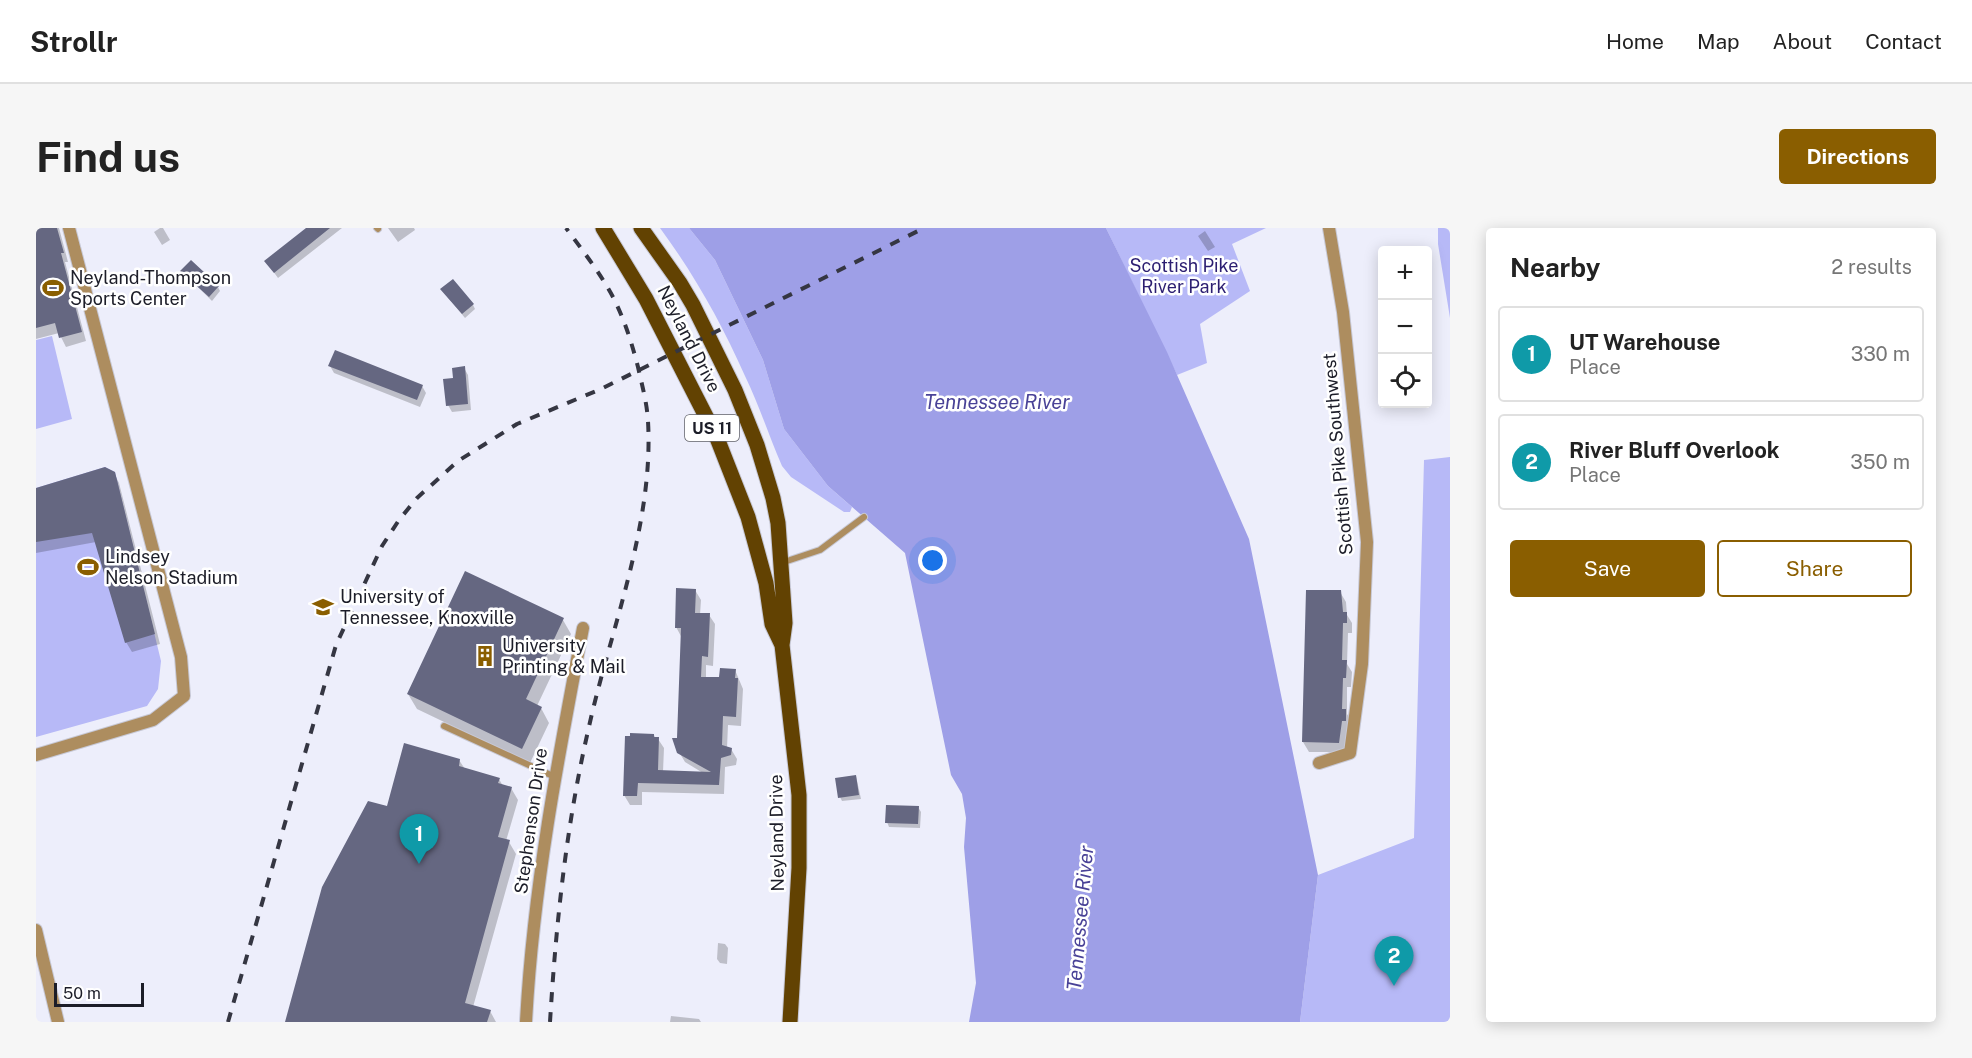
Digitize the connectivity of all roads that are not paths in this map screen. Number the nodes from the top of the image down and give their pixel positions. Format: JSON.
{"nodes":[{"id":1,"x":69,"y":228,"type":"edge"},
{"id":2,"x":603,"y":228,"type":"edge"},
{"id":3,"x":641,"y":228,"type":"edge"},
{"id":4,"x":1329,"y":228,"type":"edge"},
{"id":5,"x":864,"y":518,"type":"dead end"},
{"id":6,"x":781,"y":563,"type":"junction"},
{"id":7,"x":583,"y":628,"type":"dead end"},
{"id":8,"x":782,"y":645,"type":"junction"},
{"id":9,"x":444,"y":726,"type":"dead end"},
{"id":10,"x":36,"y":755,"type":"edge"},
{"id":11,"x":1319,"y":763,"type":"dead end"},
{"id":12,"x":555,"y":777,"type":"junction"},
{"id":13,"x":36,"y":930,"type":"edge"},
{"id":14,"x":58,"y":1022,"type":"edge"},
{"id":15,"x":526,"y":1022,"type":"edge"},
{"id":16,"x":790,"y":1022,"type":"edge"}],
"edges":[{"from":1,"to":10,"type":"street"},
{"from":2,"to":8,"type":"main road","name":"Neyland Drive","number":"US 11"},
{"from":3,"to":6,"type":"main road","name":"Neyland Drive","number":"US 11"},
{"from":4,"to":11,"type":"street","name":"Scottish Pike Southwest"},
{"from":5,"to":6,"type":"lane"},
{"from":6,"to":8,"type":"main road","name":"Neyland Drive","number":"US 11"},
{"from":7,"to":12,"type":"street","name":"Stephenson Drive"},
{"from":8,"to":16,"type":"main road","name":"Neyland Drive","number":"US 11"},
{"from":9,"to":12,"type":"lane"},
{"from":12,"to":15,"type":"street","name":"Stephenson Drive"},
{"from":13,"to":14,"type":"street"}]}
